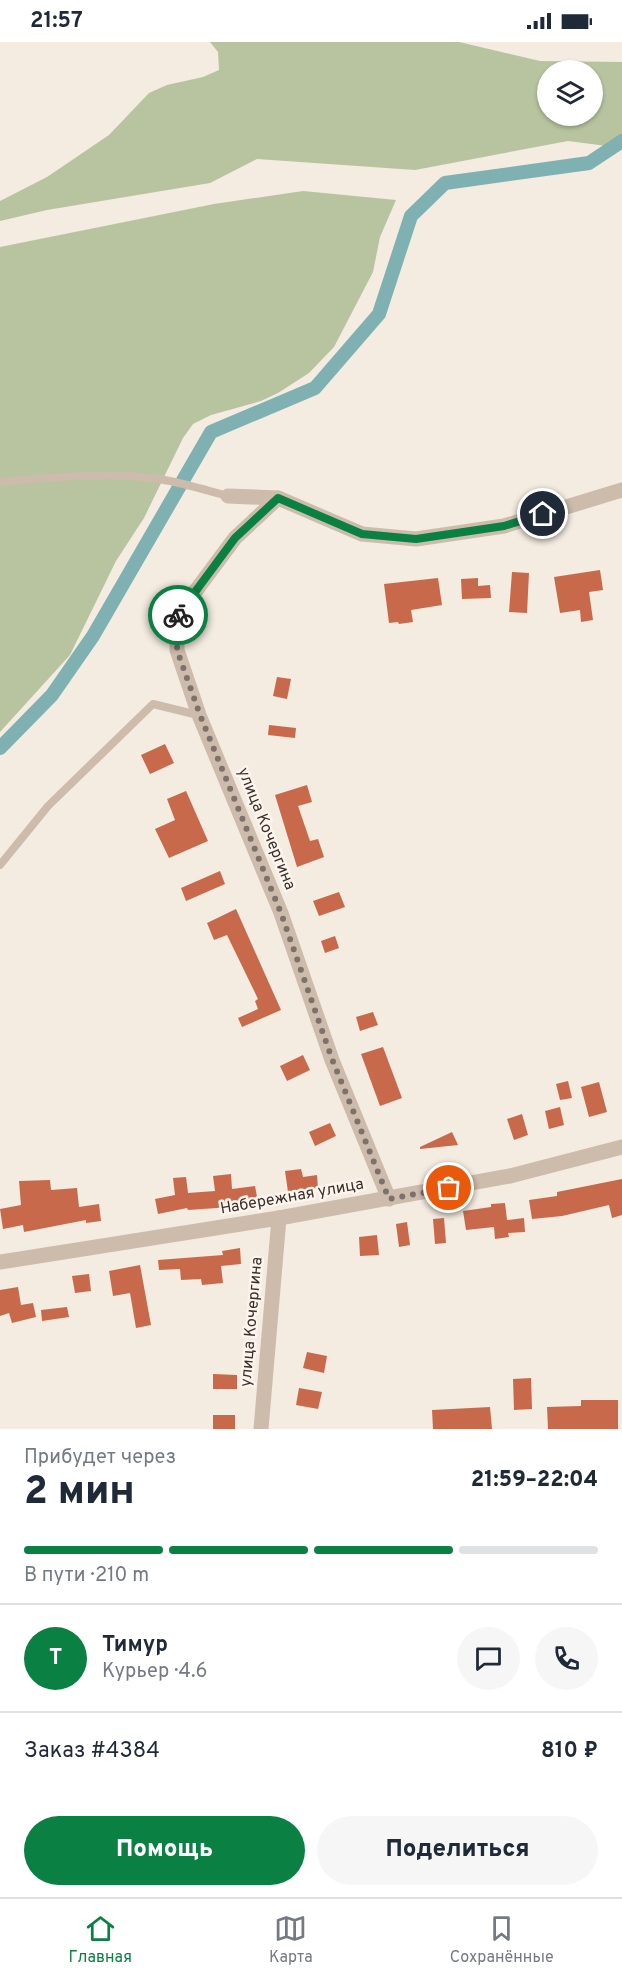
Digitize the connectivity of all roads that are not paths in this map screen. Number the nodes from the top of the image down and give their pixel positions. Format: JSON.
{"nodes":[{"id":1,"x":0,"y":482,"type":"edge"},
{"id":2,"x":622,"y":490,"type":"edge"},
{"id":3,"x":228,"y":496,"type":"joint"},
{"id":4,"x":278,"y":498,"type":"junction"},
{"id":5,"x":200,"y":715,"type":"junction"},
{"id":6,"x":0,"y":865,"type":"edge"},
{"id":7,"x":622,"y":1147,"type":"edge"},
{"id":8,"x":389,"y":1199,"type":"junction"},
{"id":9,"x":279,"y":1218,"type":"junction"},
{"id":10,"x":0,"y":1262,"type":"edge"},
{"id":11,"x":261,"y":1429,"type":"edge"}],
"edges":[{"from":1,"to":3,"type":"lane"},
{"from":2,"to":4,"type":"street"},
{"from":3,"to":4,"type":"street"},
{"from":4,"to":5,"type":"street","name":"улица Кочергина"},
{"from":5,"to":6,"type":"lane"},
{"from":5,"to":8,"type":"street","name":"улица Кочергина"},
{"from":7,"to":8,"type":"street","name":"Набережная улица"},
{"from":8,"to":9,"type":"street","name":"Набережная улица"},
{"from":9,"to":10,"type":"street","name":"Набережная улица"},
{"from":9,"to":11,"type":"street","name":"улица Кочергина"}]}
